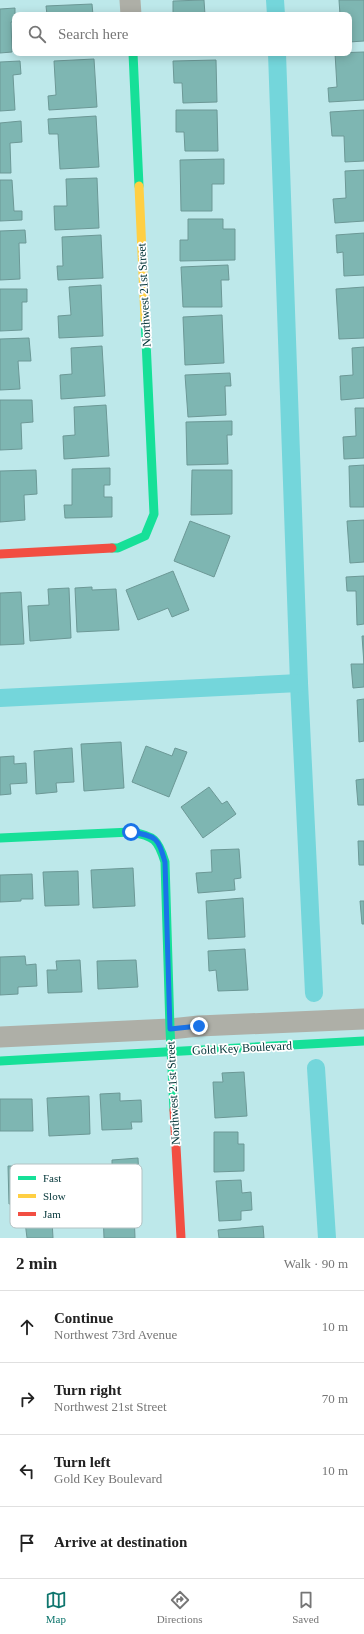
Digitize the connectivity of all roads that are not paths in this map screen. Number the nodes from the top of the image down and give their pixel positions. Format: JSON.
{"nodes":[{"id":1,"x":130,"y":0,"type":"edge"},
{"id":2,"x":131,"y":12,"type":"edge"},
{"id":3,"x":133,"y":56,"type":"edge"},
{"id":4,"x":0,"y":554,"type":"edge"},
{"id":5,"x":0,"y":838,"type":"edge"},
{"id":6,"x":364,"y":1019,"type":"edge"},
{"id":7,"x":170,"y":1029,"type":"junction"},
{"id":8,"x":0,"y":1037,"type":"edge"},
{"id":9,"x":364,"y":1041,"type":"edge"},
{"id":10,"x":171,"y":1051,"type":"junction"},
{"id":11,"x":0,"y":1061,"type":"edge"},
{"id":12,"x":181,"y":1238,"type":"edge"}],
"edges":[{"from":1,"to":2,"type":"street"},
{"from":3,"to":4,"type":"street","name":"Northwest 21st Street"},
{"from":5,"to":7,"type":"street","name":"Northwest 21st Street"},
{"from":6,"to":7,"type":"street","name":"Gold Key Boulevard"},
{"from":7,"to":8,"type":"street","name":"Gold Key Boulevard"},
{"from":7,"to":10,"type":"street","name":"Northwest 21st Street"},
{"from":9,"to":10,"type":"street","name":"Gold Key Boulevard"},
{"from":10,"to":11,"type":"street","name":"Gold Key Boulevard"},
{"from":10,"to":12,"type":"street","name":"Northwest 21st Street"}]}
